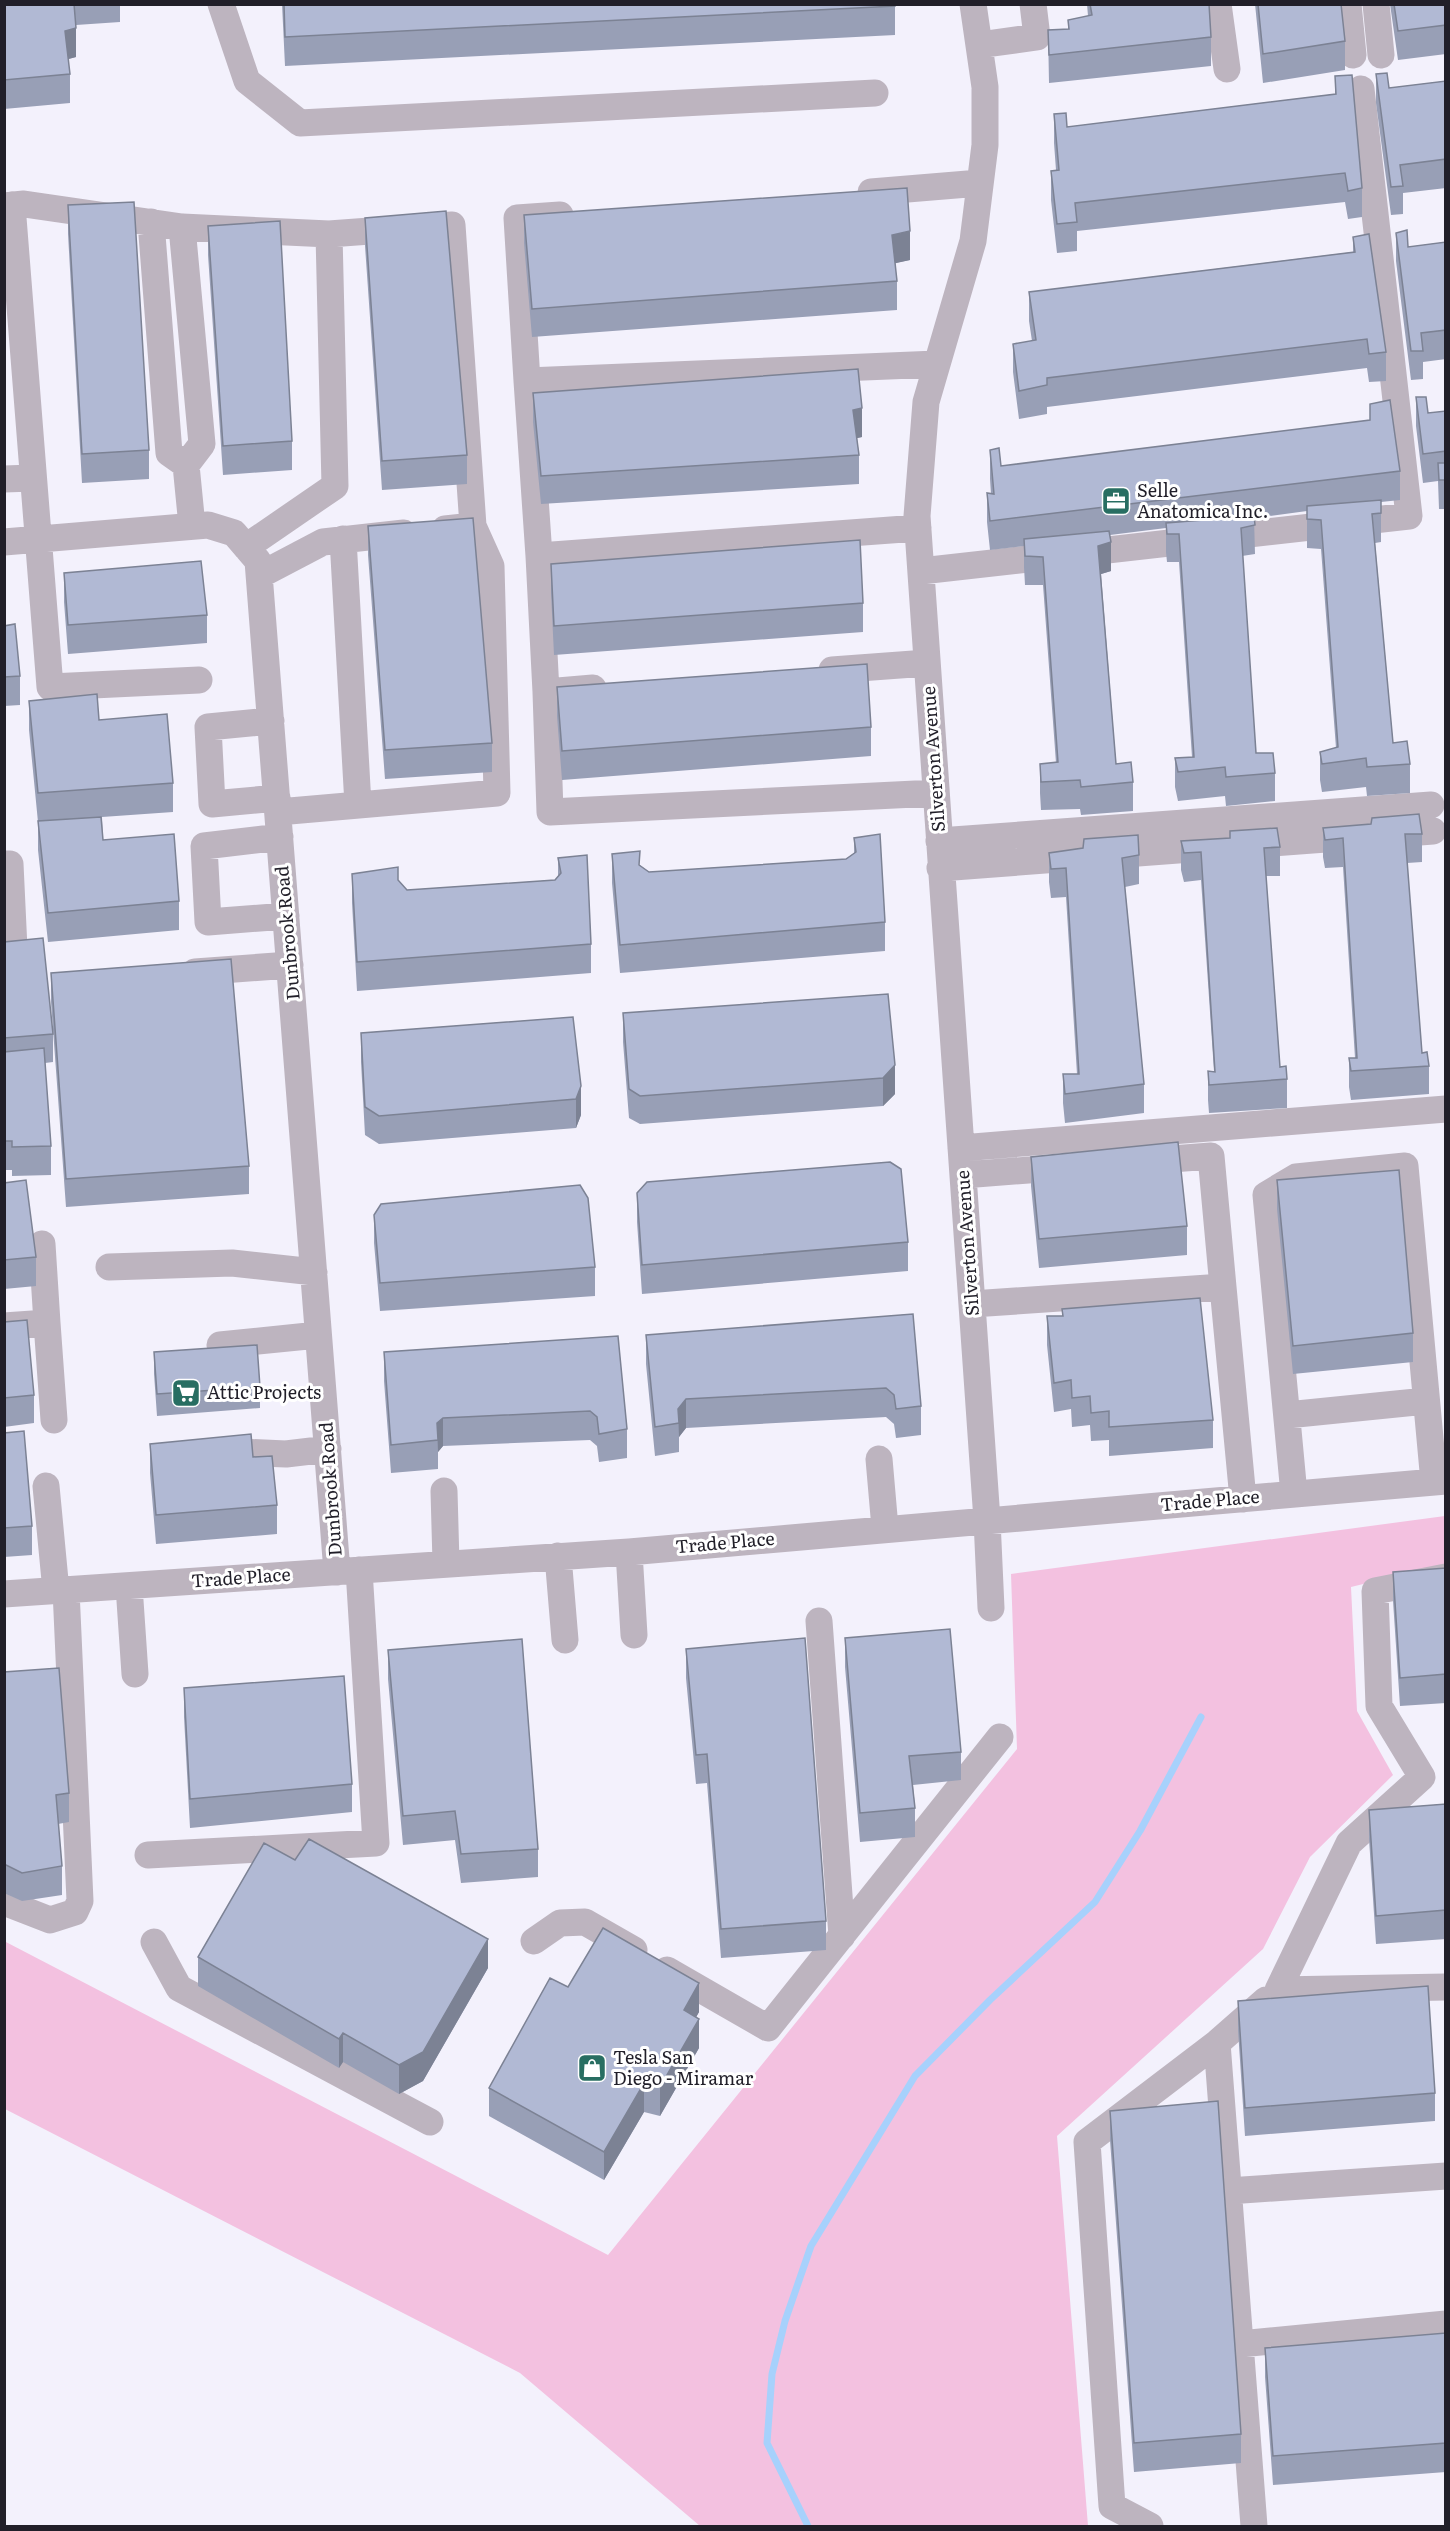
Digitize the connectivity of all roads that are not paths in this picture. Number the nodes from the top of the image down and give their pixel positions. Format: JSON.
{"nodes":[{"id":1,"x":221,"y":4,"type":"edge"},
{"id":2,"x":973,"y":4,"type":"edge"},
{"id":3,"x":1033,"y":4,"type":"edge"},
{"id":4,"x":1218,"y":4,"type":"edge"},
{"id":5,"x":1348,"y":4,"type":"edge"},
{"id":6,"x":1376,"y":4,"type":"edge"},
{"id":7,"x":979,"y":45,"type":"junction"},
{"id":8,"x":1353,"y":55,"type":"dead end"},
{"id":9,"x":1381,"y":55,"type":"dead end"},
{"id":10,"x":1227,"y":69,"type":"dead end"},
{"id":11,"x":1360,"y":89,"type":"dead end"},
{"id":12,"x":875,"y":93,"type":"dead end"},
{"id":13,"x":980,"y":183,"type":"junction"},
{"id":14,"x":850,"y":193,"type":"edge"},
{"id":15,"x":8,"y":205,"type":"edge"},
{"id":16,"x":588,"y":213,"type":"edge"},
{"id":17,"x":152,"y":222,"type":"junction"},
{"id":18,"x":182,"y":227,"type":"junction"},
{"id":19,"x":329,"y":234,"type":"junction"},
{"id":20,"x":937,"y":364,"type":"junction"},
{"id":21,"x":527,"y":381,"type":"junction"},
{"id":22,"x":186,"y":465,"type":"junction"},
{"id":23,"x":33,"y":478,"type":"junction"},
{"id":24,"x":4,"y":479,"type":"edge"},
{"id":25,"x":303,"y":508,"type":"junction"},
{"id":26,"x":192,"y":526,"type":"junction"},
{"id":27,"x":473,"y":526,"type":"junction"},
{"id":28,"x":918,"y":528,"type":"junction"},
{"id":29,"x":37,"y":539,"type":"junction"},
{"id":30,"x":333,"y":540,"type":"junction"},
{"id":31,"x":4,"y":542,"type":"edge"},
{"id":32,"x":246,"y":547,"type":"junction"},
{"id":33,"x":538,"y":556,"type":"junction"},
{"id":34,"x":921,"y":571,"type":"junction"},
{"id":35,"x":260,"y":575,"type":"junction"},
{"id":36,"x":927,"y":663,"type":"junction"},
{"id":37,"x":808,"y":672,"type":"edge"},
{"id":38,"x":199,"y":680,"type":"dead end"},
{"id":39,"x":617,"y":686,"type":"edge"},
{"id":40,"x":546,"y":692,"type":"junction"},
{"id":41,"x":271,"y":721,"type":"junction"},
{"id":42,"x":936,"y":793,"type":"junction"},
{"id":43,"x":358,"y":805,"type":"junction"},
{"id":44,"x":278,"y":816,"type":"junction"},
{"id":45,"x":1432,"y":818,"type":"dead end"},
{"id":46,"x":940,"y":855,"type":"junction"},
{"id":47,"x":4,"y":864,"type":"edge"},
{"id":48,"x":286,"y":916,"type":"junction"},
{"id":49,"x":4,"y":950,"type":"edge"},
{"id":50,"x":290,"y":965,"type":"junction"},
{"id":51,"x":174,"y":974,"type":"edge"},
{"id":52,"x":1446,"y":1109,"type":"edge"},
{"id":53,"x":962,"y":1161,"type":"junction"},
{"id":54,"x":42,"y":1244,"type":"dead end"},
{"id":55,"x":109,"y":1267,"type":"dead end"},
{"id":56,"x":314,"y":1272,"type":"junction"},
{"id":57,"x":1223,"y":1287,"type":"junction"},
{"id":58,"x":972,"y":1304,"type":"junction"},
{"id":59,"x":47,"y":1323,"type":"junction"},
{"id":60,"x":4,"y":1326,"type":"edge"},
{"id":61,"x":318,"y":1335,"type":"junction"},
{"id":62,"x":220,"y":1345,"type":"edge"},
{"id":63,"x":1426,"y":1401,"type":"junction"},
{"id":64,"x":1287,"y":1415,"type":"junction"},
{"id":65,"x":54,"y":1420,"type":"dead end"},
{"id":66,"x":328,"y":1449,"type":"junction"},
{"id":67,"x":191,"y":1450,"type":"edge"},
{"id":68,"x":879,"y":1459,"type":"dead end"},
{"id":69,"x":1440,"y":1482,"type":"edge"},
{"id":70,"x":46,"y":1486,"type":"dead end"},
{"id":71,"x":444,"y":1491,"type":"dead end"},
{"id":72,"x":1294,"y":1494,"type":"junction"},
{"id":73,"x":1243,"y":1498,"type":"junction"},
{"id":74,"x":987,"y":1520,"type":"junction"},
{"id":75,"x":885,"y":1528,"type":"junction"},
{"id":76,"x":629,"y":1552,"type":"junction"},
{"id":77,"x":558,"y":1556,"type":"junction"},
{"id":78,"x":446,"y":1563,"type":"junction"},
{"id":79,"x":348,"y":1571,"type":"junction"},
{"id":80,"x":1446,"y":1577,"type":"edge"},
{"id":81,"x":129,"y":1586,"type":"junction"},
{"id":82,"x":61,"y":1590,"type":"junction"},
{"id":83,"x":4,"y":1594,"type":"edge"},
{"id":84,"x":991,"y":1608,"type":"dead end"},
{"id":85,"x":819,"y":1621,"type":"dead end"},
{"id":86,"x":634,"y":1635,"type":"dead end"},
{"id":87,"x":565,"y":1640,"type":"dead end"},
{"id":88,"x":135,"y":1674,"type":"dead end"},
{"id":89,"x":1000,"y":1737,"type":"dead end"},
{"id":90,"x":1434,"y":1776,"type":"edge"},
{"id":91,"x":148,"y":1856,"type":"dead end"},
{"id":92,"x":4,"y":1902,"type":"edge"},
{"id":93,"x":842,"y":1936,"type":"junction"},
{"id":94,"x":534,"y":1941,"type":"dead end"},
{"id":95,"x":154,"y":1942,"type":"dead end"},
{"id":96,"x":1446,"y":1988,"type":"edge"},
{"id":97,"x":1278,"y":1990,"type":"junction"},
{"id":98,"x":1217,"y":2043,"type":"junction"},
{"id":99,"x":430,"y":2122,"type":"dead end"},
{"id":100,"x":1446,"y":2176,"type":"edge"},
{"id":101,"x":1228,"y":2191,"type":"junction"},
{"id":102,"x":1446,"y":2324,"type":"edge"},
{"id":103,"x":1240,"y":2344,"type":"junction"},
{"id":104,"x":1150,"y":2526,"type":"edge"},
{"id":105,"x":1254,"y":2526,"type":"edge"}],
"edges":[{"from":1,"to":12,"type":"street"},
{"from":2,"to":7,"type":"street","name":"Silverton Avenue"},
{"from":3,"to":7,"type":"street"},
{"from":4,"to":10,"type":"street"},
{"from":5,"to":8,"type":"street"},
{"from":6,"to":9,"type":"street"},
{"from":7,"to":13,"type":"street","name":"Silverton Avenue"},
{"from":11,"to":34,"type":"street"},
{"from":13,"to":14,"type":"street"},
{"from":13,"to":20,"type":"street","name":"Silverton Avenue"},
{"from":15,"to":17,"type":"street"},
{"from":15,"to":23,"type":"street"},
{"from":16,"to":21,"type":"street"},
{"from":17,"to":18,"type":"street"},
{"from":17,"to":22,"type":"street"},
{"from":18,"to":19,"type":"street"},
{"from":18,"to":22,"type":"street"},
{"from":19,"to":25,"type":"street"},
{"from":19,"to":27,"type":"street"},
{"from":20,"to":21,"type":"street"},
{"from":20,"to":28,"type":"street","name":"Silverton Avenue"},
{"from":21,"to":33,"type":"street"},
{"from":22,"to":26,"type":"street"},
{"from":23,"to":24,"type":"street"},
{"from":23,"to":29,"type":"street"},
{"from":25,"to":30,"type":"street"},
{"from":25,"to":32,"type":"street"},
{"from":26,"to":29,"type":"street","name":"Dunbrook Road"},
{"from":26,"to":32,"type":"street","name":"Dunbrook Road"},
{"from":27,"to":30,"type":"street"},
{"from":27,"to":43,"type":"street"},
{"from":28,"to":33,"type":"street"},
{"from":28,"to":34,"type":"street","name":"Silverton Avenue"},
{"from":29,"to":31,"type":"street","name":"Dunbrook Road"},
{"from":29,"to":38,"type":"street"},
{"from":30,"to":35,"type":"street"},
{"from":30,"to":43,"type":"street"},
{"from":32,"to":35,"type":"street","name":"Dunbrook Road"},
{"from":33,"to":40,"type":"street"},
{"from":34,"to":36,"type":"street","name":"Silverton Avenue"},
{"from":35,"to":41,"type":"street","name":"Dunbrook Road"},
{"from":36,"to":37,"type":"street"},
{"from":36,"to":42,"type":"street","name":"Silverton Avenue"},
{"from":39,"to":40,"type":"street"},
{"from":40,"to":42,"type":"street"},
{"from":41,"to":44,"type":"street","name":"Dunbrook Road"},
{"from":41,"to":44,"type":"street"},
{"from":42,"to":46,"type":"street","name":"Silverton Avenue"},
{"from":43,"to":44,"type":"street"},
{"from":44,"to":48,"type":"street","name":"Dunbrook Road"},
{"from":44,"to":48,"type":"street"},
{"from":45,"to":46,"type":"street"},
{"from":46,"to":53,"type":"street","name":"Silverton Avenue"},
{"from":47,"to":49,"type":"street"},
{"from":48,"to":50,"type":"street","name":"Dunbrook Road"},
{"from":50,"to":51,"type":"street"},
{"from":50,"to":56,"type":"street","name":"Dunbrook Road"},
{"from":52,"to":53,"type":"street"},
{"from":53,"to":57,"type":"street"},
{"from":53,"to":58,"type":"street","name":"Silverton Avenue"},
{"from":54,"to":59,"type":"street"},
{"from":55,"to":56,"type":"street"},
{"from":56,"to":61,"type":"street","name":"Dunbrook Road"},
{"from":57,"to":58,"type":"street"},
{"from":57,"to":73,"type":"street"},
{"from":58,"to":74,"type":"street","name":"Silverton Avenue"},
{"from":59,"to":60,"type":"street"},
{"from":59,"to":65,"type":"street"},
{"from":61,"to":62,"type":"street"},
{"from":61,"to":66,"type":"street","name":"Dunbrook Road"},
{"from":63,"to":64,"type":"street"},
{"from":63,"to":64,"type":"street"},
{"from":63,"to":69,"type":"street"},
{"from":64,"to":72,"type":"street"},
{"from":66,"to":67,"type":"street"},
{"from":66,"to":79,"type":"street","name":"Dunbrook Road"},
{"from":68,"to":75,"type":"street"},
{"from":69,"to":72,"type":"street","name":"Trade Place"},
{"from":70,"to":82,"type":"street"},
{"from":71,"to":78,"type":"street"},
{"from":72,"to":73,"type":"street","name":"Trade Place"},
{"from":73,"to":74,"type":"street","name":"Trade Place"},
{"from":74,"to":75,"type":"street","name":"Trade Place"},
{"from":74,"to":84,"type":"street","name":"Silverton Avenue"},
{"from":75,"to":76,"type":"street","name":"Trade Place"},
{"from":76,"to":77,"type":"street","name":"Trade Place"},
{"from":76,"to":86,"type":"street"},
{"from":77,"to":78,"type":"street","name":"Trade Place"},
{"from":77,"to":87,"type":"street"},
{"from":78,"to":79,"type":"street","name":"Trade Place"},
{"from":79,"to":81,"type":"street","name":"Trade Place"},
{"from":79,"to":91,"type":"street","name":"Dunbrook Road"},
{"from":80,"to":90,"type":"street"},
{"from":81,"to":82,"type":"street","name":"Trade Place"},
{"from":81,"to":88,"type":"street"},
{"from":82,"to":83,"type":"street","name":"Trade Place"},
{"from":82,"to":92,"type":"street"},
{"from":85,"to":93,"type":"street"},
{"from":89,"to":93,"type":"street"},
{"from":90,"to":97,"type":"street"},
{"from":93,"to":94,"type":"street"},
{"from":95,"to":99,"type":"street"},
{"from":96,"to":97,"type":"street"},
{"from":97,"to":98,"type":"street"},
{"from":98,"to":101,"type":"street"},
{"from":98,"to":104,"type":"street"},
{"from":100,"to":101,"type":"street"},
{"from":101,"to":103,"type":"street"},
{"from":102,"to":103,"type":"street"},
{"from":103,"to":105,"type":"street"}]}
